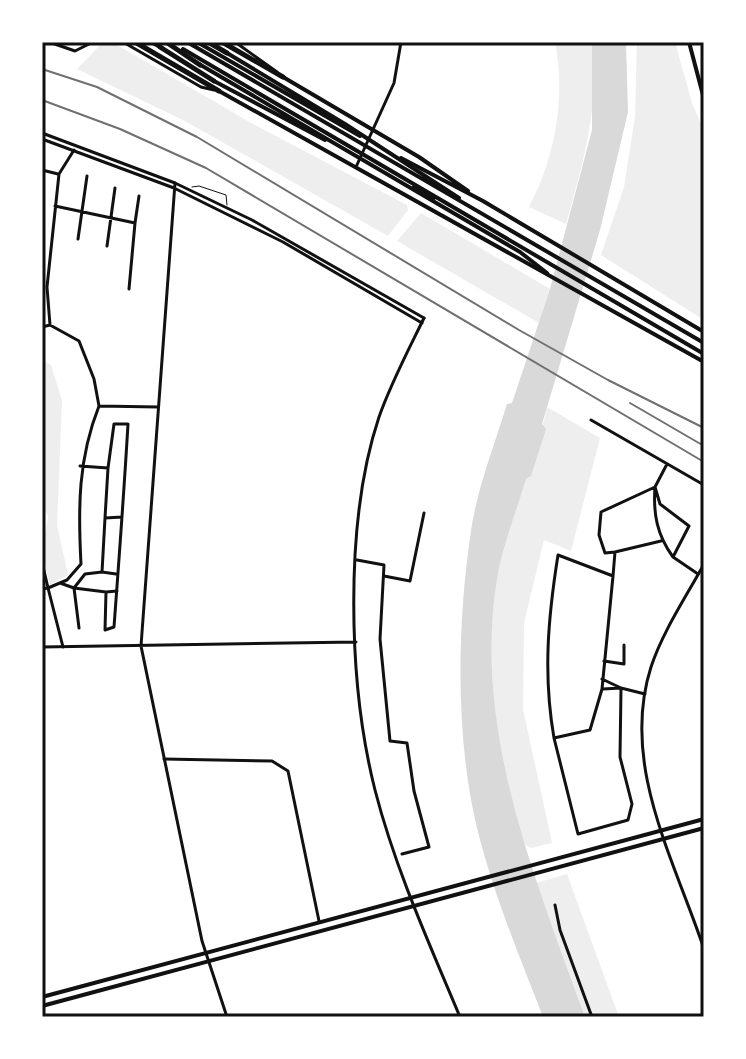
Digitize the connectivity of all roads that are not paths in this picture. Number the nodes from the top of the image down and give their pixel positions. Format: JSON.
{"nodes":[{"id":1,"x":49,"y":42,"type":"edge"},
{"id":2,"x":93,"y":42,"type":"edge"},
{"id":3,"x":123,"y":42,"type":"edge"},
{"id":4,"x":135,"y":42,"type":"edge"},
{"id":5,"x":151,"y":42,"type":"edge"},
{"id":6,"x":168,"y":42,"type":"edge"},
{"id":7,"x":187,"y":42,"type":"edge"},
{"id":8,"x":197,"y":42,"type":"edge"},
{"id":9,"x":208,"y":42,"type":"edge"},
{"id":10,"x":222,"y":42,"type":"edge"},
{"id":11,"x":235,"y":42,"type":"edge"},
{"id":12,"x":401,"y":42,"type":"edge"},
{"id":13,"x":689,"y":42,"type":"edge"},
{"id":14,"x":160,"y":47,"type":"junction"},
{"id":15,"x":183,"y":49,"type":"joint"},
{"id":16,"x":227,"y":53,"type":"joint"},
{"id":17,"x":159,"y":56,"type":"junction"},
{"id":18,"x":200,"y":65,"type":"junction"},
{"id":19,"x":197,"y":71,"type":"junction"},
{"id":20,"x":283,"y":77,"type":"junction"},
{"id":21,"x":214,"y":81,"type":"joint"},
{"id":22,"x":219,"y":91,"type":"junction"},
{"id":23,"x":704,"y":99,"type":"edge"},
{"id":24,"x":374,"y":129,"type":"junction"},
{"id":25,"x":42,"y":136,"type":"edge"},
{"id":26,"x":369,"y":141,"type":"junction"},
{"id":27,"x":74,"y":150,"type":"junction"},
{"id":28,"x":360,"y":157,"type":"junction"},
{"id":29,"x":356,"y":167,"type":"junction"},
{"id":30,"x":42,"y":170,"type":"edge"},
{"id":31,"x":59,"y":174,"type":"junction"},
{"id":32,"x":87,"y":176,"type":"dead end"},
{"id":33,"x":175,"y":186,"type":"junction"},
{"id":34,"x":115,"y":188,"type":"dead end"},
{"id":35,"x":190,"y":189,"type":"junction"},
{"id":36,"x":139,"y":196,"type":"dead end"},
{"id":37,"x":483,"y":201,"type":"junction"},
{"id":38,"x":55,"y":206,"type":"junction"},
{"id":39,"x":226,"y":209,"type":"junction"},
{"id":40,"x":80,"y":212,"type":"junction"},
{"id":41,"x":487,"y":217,"type":"junction"},
{"id":42,"x":109,"y":218,"type":"junction"},
{"id":43,"x":135,"y":223,"type":"junction"},
{"id":44,"x":482,"y":224,"type":"junction"},
{"id":45,"x":78,"y":239,"type":"dead end"},
{"id":46,"x":107,"y":246,"type":"dead end"},
{"id":47,"x":547,"y":273,"type":"junction"},
{"id":48,"x":129,"y":289,"type":"dead end"},
{"id":49,"x":50,"y":325,"type":"junction"},
{"id":50,"x":42,"y":327,"type":"edge"},
{"id":51,"x":704,"y":332,"type":"edge"},
{"id":52,"x":704,"y":343,"type":"edge"},
{"id":53,"x":704,"y":354,"type":"edge"},
{"id":54,"x":704,"y":362,"type":"edge"},
{"id":55,"x":99,"y":406,"type":"junction"},
{"id":56,"x":158,"y":407,"type":"junction"},
{"id":57,"x":591,"y":420,"type":"dead end"},
{"id":58,"x":667,"y":464,"type":"junction"},
{"id":59,"x":80,"y":466,"type":"junction"},
{"id":60,"x":108,"y":468,"type":"junction"},
{"id":61,"x":704,"y":485,"type":"edge"},
{"id":62,"x":655,"y":487,"type":"junction"},
{"id":63,"x":424,"y":513,"type":"dead end"},
{"id":64,"x":122,"y":517,"type":"junction"},
{"id":65,"x":105,"y":518,"type":"junction"},
{"id":66,"x":661,"y":541,"type":"junction"},
{"id":67,"x":615,"y":552,"type":"junction"},
{"id":68,"x":673,"y":557,"type":"junction"},
{"id":69,"x":357,"y":560,"type":"junction"},
{"id":70,"x":42,"y":562,"type":"edge"},
{"id":71,"x":704,"y":564,"type":"edge"},
{"id":72,"x":102,"y":572,"type":"junction"},
{"id":73,"x":118,"y":574,"type":"junction"},
{"id":74,"x":698,"y":574,"type":"junction"},
{"id":75,"x":384,"y":576,"type":"junction"},
{"id":76,"x":613,"y":576,"type":"junction"},
{"id":77,"x":60,"y":583,"type":"junction"},
{"id":78,"x":48,"y":588,"type":"junction"},
{"id":79,"x":74,"y":588,"type":"junction"},
{"id":80,"x":42,"y":589,"type":"edge"},
{"id":81,"x":117,"y":591,"type":"junction"},
{"id":82,"x":106,"y":592,"type":"junction"},
{"id":83,"x":79,"y":628,"type":"dead end"},
{"id":84,"x":356,"y":642,"type":"junction"},
{"id":85,"x":624,"y":645,"type":"dead end"},
{"id":86,"x":141,"y":646,"type":"junction"},
{"id":87,"x":42,"y":647,"type":"edge"},
{"id":88,"x":63,"y":647,"type":"junction"},
{"id":89,"x":604,"y":661,"type":"junction"},
{"id":90,"x":602,"y":679,"type":"junction"},
{"id":91,"x":621,"y":688,"type":"junction"},
{"id":92,"x":602,"y":689,"type":"junction"},
{"id":93,"x":645,"y":694,"type":"junction"},
{"id":94,"x":554,"y":738,"type":"junction"},
{"id":95,"x":164,"y":759,"type":"junction"},
{"id":96,"x":704,"y":819,"type":"edge"},
{"id":97,"x":704,"y":828,"type":"edge"},
{"id":98,"x":663,"y":830,"type":"junction"},
{"id":99,"x":666,"y":839,"type":"junction"},
{"id":100,"x":402,"y":854,"type":"dead end"},
{"id":101,"x":412,"y":899,"type":"junction"},
{"id":102,"x":555,"y":905,"type":"dead end"},
{"id":103,"x":415,"y":907,"type":"junction"},
{"id":104,"x":319,"y":923,"type":"junction"},
{"id":105,"x":704,"y":949,"type":"edge"},
{"id":106,"x":205,"y":953,"type":"junction"},
{"id":107,"x":207,"y":961,"type":"junction"},
{"id":108,"x":42,"y":997,"type":"edge"},
{"id":109,"x":42,"y":1006,"type":"edge"},
{"id":110,"x":227,"y":1017,"type":"edge"},
{"id":111,"x":460,"y":1017,"type":"edge"},
{"id":112,"x":592,"y":1017,"type":"edge"}],
"edges":[{"from":1,"to":2,"type":"street"},
{"from":3,"to":22,"type":"street"},
{"from":4,"to":17,"type":"highway"},
{"from":5,"to":14,"type":"main road"},
{"from":6,"to":15,"type":"highway"},
{"from":6,"to":18,"type":"highway"},
{"from":7,"to":41,"type":"main road"},
{"from":8,"to":26,"type":"main road"},
{"from":9,"to":16,"type":"highway"},
{"from":10,"to":20,"type":"highway"},
{"from":11,"to":20,"type":"street"},
{"from":12,"to":24,"type":"street"},
{"from":13,"to":23,"type":"main road"},
{"from":14,"to":18,"type":"main road"},
{"from":14,"to":19,"type":"highway"},
{"from":15,"to":44,"type":"main road"},
{"from":16,"to":41,"type":"main road"},
{"from":17,"to":19,"type":"highway"},
{"from":17,"to":22,"type":"highway"},
{"from":18,"to":28,"type":"main road"},
{"from":19,"to":21,"type":"highway"},
{"from":20,"to":24,"type":"main road"},
{"from":21,"to":44,"type":"main road"},
{"from":22,"to":29,"type":"main road"},
{"from":24,"to":26,"type":"street"},
{"from":24,"to":37,"type":"main road"},
{"from":25,"to":27,"type":"street"},
{"from":25,"to":33,"type":"street"},
{"from":26,"to":28,"type":"street"},
{"from":26,"to":37,"type":"main road"},
{"from":27,"to":31,"type":"street"},
{"from":27,"to":33,"type":"street"},
{"from":28,"to":29,"type":"street"},
{"from":28,"to":47,"type":"main road"},
{"from":29,"to":47,"type":"main road"},
{"from":30,"to":31,"type":"street"},
{"from":31,"to":38,"type":"street"},
{"from":32,"to":40,"type":"street"},
{"from":33,"to":35,"type":"street"},
{"from":33,"to":39,"type":"street"},
{"from":33,"to":56,"type":"street"},
{"from":34,"to":42,"type":"street"},
{"from":35,"to":39,"type":"street"},
{"from":35,"to":39,"type":"lane"},
{"from":36,"to":43,"type":"street"},
{"from":37,"to":51,"type":"main road"},
{"from":38,"to":40,"type":"street"},
{"from":38,"to":49,"type":"street"},
{"from":39,"to":69,"type":"street"},
{"from":40,"to":42,"type":"street"},
{"from":40,"to":45,"type":"street"},
{"from":41,"to":52,"type":"main road"},
{"from":42,"to":43,"type":"street"},
{"from":42,"to":46,"type":"street"},
{"from":43,"to":48,"type":"street"},
{"from":44,"to":53,"type":"main road"},
{"from":47,"to":54,"type":"main road"},
{"from":49,"to":50,"type":"street"},
{"from":49,"to":55,"type":"street"},
{"from":55,"to":56,"type":"street"},
{"from":55,"to":59,"type":"street"},
{"from":56,"to":86,"type":"street"},
{"from":57,"to":58,"type":"street"},
{"from":58,"to":61,"type":"street"},
{"from":58,"to":62,"type":"street"},
{"from":59,"to":60,"type":"street"},
{"from":59,"to":77,"type":"street"},
{"from":60,"to":64,"type":"street"},
{"from":60,"to":65,"type":"street"},
{"from":62,"to":66,"type":"street"},
{"from":62,"to":67,"type":"street"},
{"from":62,"to":68,"type":"street"},
{"from":63,"to":75,"type":"street"},
{"from":64,"to":65,"type":"street"},
{"from":64,"to":73,"type":"street"},
{"from":65,"to":72,"type":"street"},
{"from":66,"to":67,"type":"street"},
{"from":66,"to":68,"type":"street"},
{"from":67,"to":76,"type":"street"},
{"from":68,"to":74,"type":"street"},
{"from":69,"to":75,"type":"street"},
{"from":69,"to":84,"type":"street"},
{"from":70,"to":78,"type":"street"},
{"from":71,"to":74,"type":"street"},
{"from":72,"to":73,"type":"street"},
{"from":72,"to":79,"type":"street"},
{"from":73,"to":81,"type":"street"},
{"from":74,"to":93,"type":"street"},
{"from":75,"to":100,"type":"street"},
{"from":76,"to":89,"type":"street"},
{"from":76,"to":94,"type":"street"},
{"from":77,"to":78,"type":"street"},
{"from":77,"to":79,"type":"street"},
{"from":78,"to":80,"type":"street"},
{"from":78,"to":88,"type":"street"},
{"from":79,"to":82,"type":"street"},
{"from":79,"to":83,"type":"street"},
{"from":81,"to":82,"type":"street"},
{"from":81,"to":82,"type":"street"},
{"from":84,"to":86,"type":"street"},
{"from":84,"to":101,"type":"street"},
{"from":85,"to":89,"type":"street"},
{"from":86,"to":88,"type":"street"},
{"from":86,"to":95,"type":"street"},
{"from":87,"to":88,"type":"street"},
{"from":89,"to":90,"type":"street"},
{"from":90,"to":91,"type":"street"},
{"from":90,"to":92,"type":"street"},
{"from":91,"to":92,"type":"street"},
{"from":91,"to":93,"type":"street"},
{"from":91,"to":94,"type":"street"},
{"from":92,"to":94,"type":"street"},
{"from":93,"to":98,"type":"street"},
{"from":95,"to":104,"type":"street"},
{"from":95,"to":106,"type":"street"},
{"from":96,"to":98,"type":"main road"},
{"from":97,"to":99,"type":"main road"},
{"from":98,"to":99,"type":"street"},
{"from":98,"to":101,"type":"main road"},
{"from":99,"to":103,"type":"main road"},
{"from":99,"to":105,"type":"street"},
{"from":101,"to":103,"type":"street"},
{"from":101,"to":104,"type":"main road"},
{"from":102,"to":112,"type":"street"},
{"from":103,"to":107,"type":"main road"},
{"from":103,"to":111,"type":"street"},
{"from":104,"to":106,"type":"main road"},
{"from":106,"to":107,"type":"street"},
{"from":106,"to":108,"type":"main road"},
{"from":107,"to":109,"type":"main road"},
{"from":107,"to":110,"type":"street"}]}
